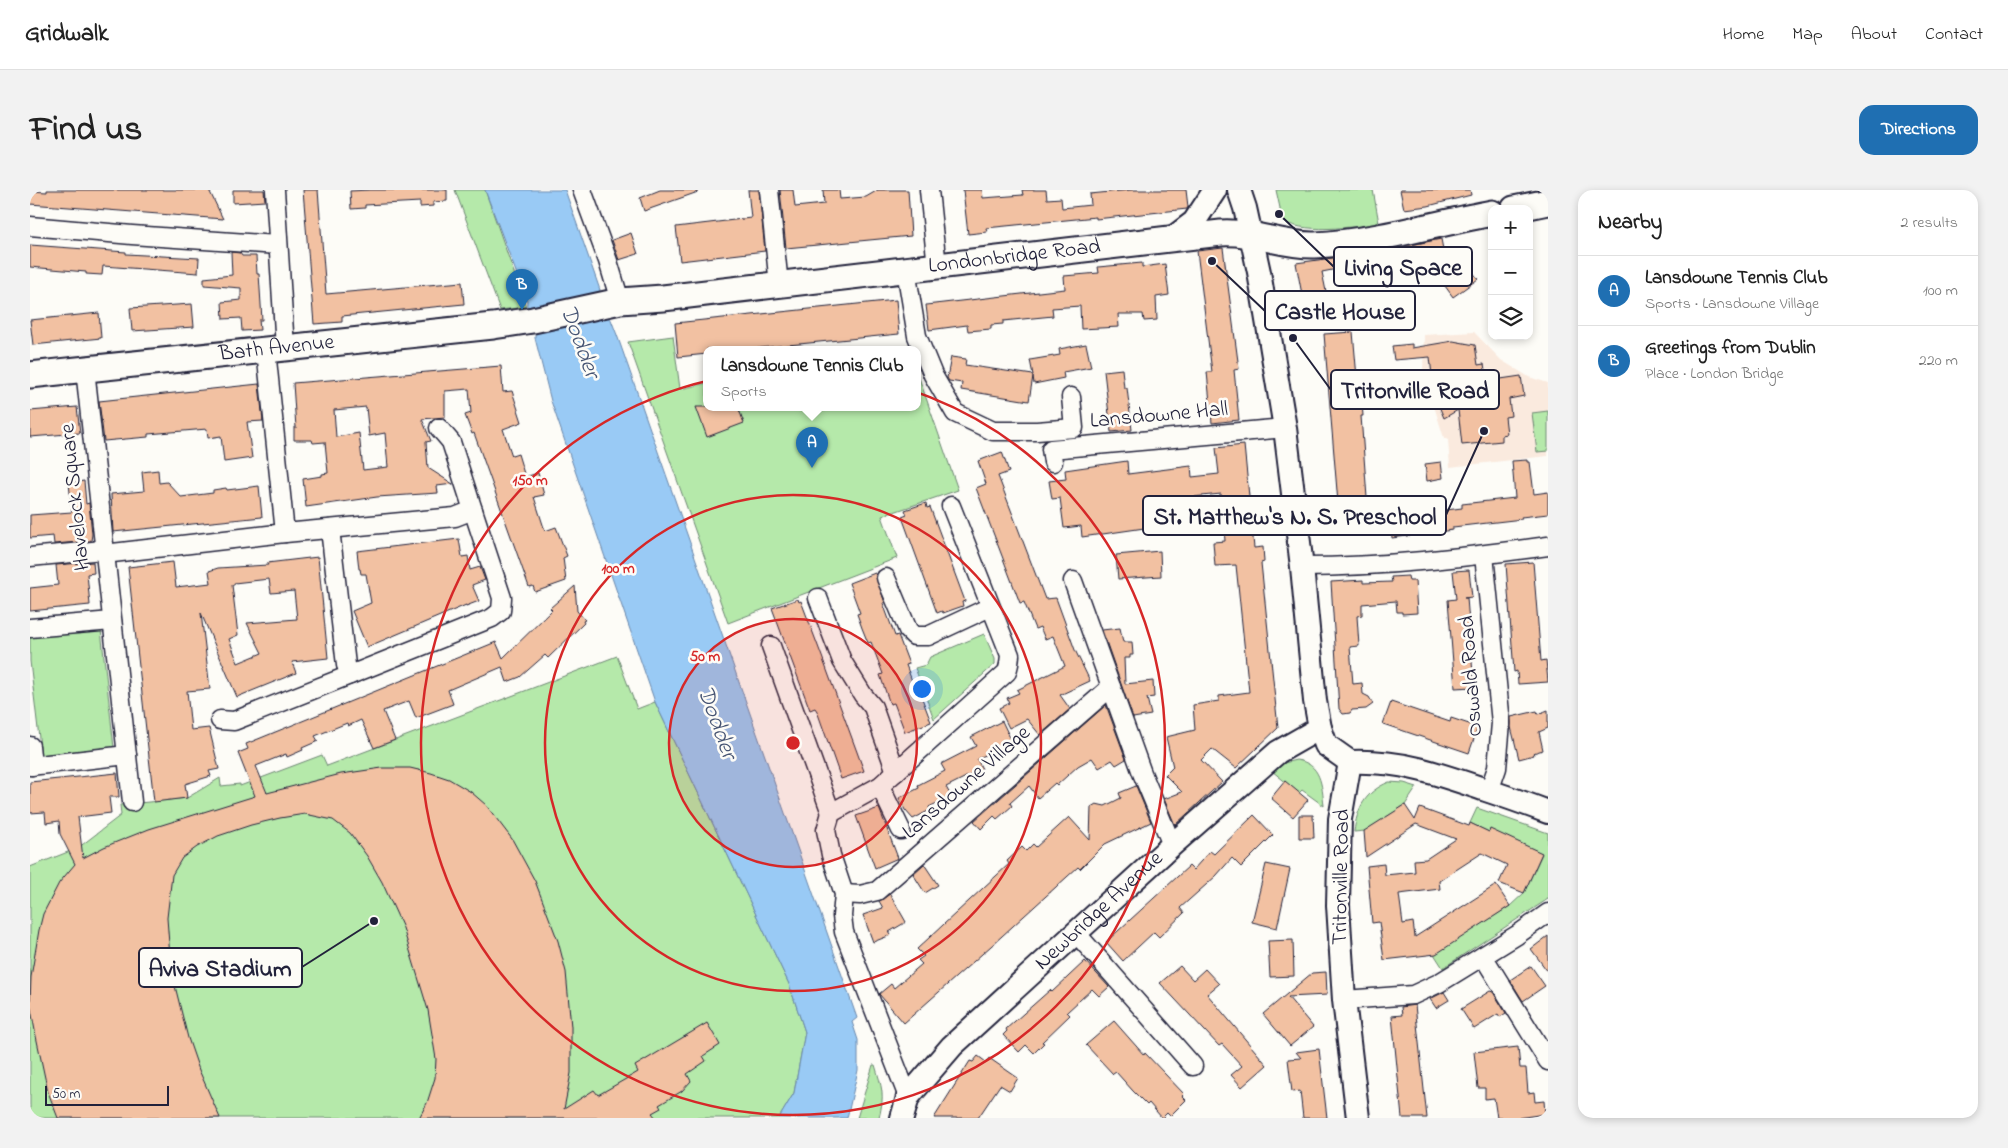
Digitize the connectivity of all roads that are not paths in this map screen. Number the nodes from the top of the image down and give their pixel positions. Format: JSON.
{"nodes":[{"id":1,"x":275,"y":190,"type":"edge"},
{"id":2,"x":582,"y":190,"type":"edge"},
{"id":3,"x":769,"y":190,"type":"edge"},
{"id":4,"x":930,"y":190,"type":"edge"},
{"id":5,"x":1215,"y":190,"type":"edge"},
{"id":6,"x":1239,"y":190,"type":"edge"},
{"id":7,"x":1488,"y":214,"type":"edge"},
{"id":8,"x":30,"y":226,"type":"edge"},
{"id":9,"x":1251,"y":234,"type":"junction"},
{"id":10,"x":1170,"y":240,"type":"junction"},
{"id":11,"x":278,"y":245,"type":"junction"},
{"id":12,"x":936,"y":267,"type":"junction"},
{"id":13,"x":906,"y":270,"type":"junction"},
{"id":14,"x":779,"y":285,"type":"junction"},
{"id":15,"x":612,"y":303,"type":"junction"},
{"id":16,"x":275,"y":349,"type":"junction"},
{"id":17,"x":85,"y":369,"type":"junction"},
{"id":18,"x":30,"y":375,"type":"edge"},
{"id":19,"x":1071,"y":397,"type":"dead end"},
{"id":20,"x":439,"y":428,"type":"dead end"},
{"id":21,"x":1285,"y":428,"type":"junction"},
{"id":22,"x":1053,"y":462,"type":"dead end"},
{"id":23,"x":951,"y":506,"type":"dead end"},
{"id":24,"x":473,"y":510,"type":"junction"},
{"id":25,"x":330,"y":529,"type":"junction"},
{"id":26,"x":285,"y":533,"type":"junction"},
{"id":27,"x":1548,"y":546,"type":"edge"},
{"id":28,"x":104,"y":552,"type":"junction"},
{"id":29,"x":1484,"y":555,"type":"junction"},
{"id":30,"x":30,"y":557,"type":"edge"},
{"id":31,"x":1302,"y":567,"type":"junction"},
{"id":32,"x":886,"y":578,"type":"dead end"},
{"id":33,"x":1073,"y":581,"type":"dead end"},
{"id":34,"x":818,"y":598,"type":"dead end"},
{"id":35,"x":990,"y":606,"type":"junction"},
{"id":36,"x":112,"y":621,"type":"junction"},
{"id":37,"x":30,"y":628,"type":"edge"},
{"id":38,"x":771,"y":646,"type":"dead end"},
{"id":39,"x":350,"y":675,"type":"junction"},
{"id":40,"x":1111,"y":687,"type":"junction"},
{"id":41,"x":220,"y":720,"type":"dead end"},
{"id":42,"x":1320,"y":728,"type":"junction"},
{"id":43,"x":30,"y":746,"type":"edge"},
{"id":44,"x":127,"y":755,"type":"junction"},
{"id":45,"x":1350,"y":762,"type":"junction"},
{"id":46,"x":31,"y":766,"type":"edge"},
{"id":47,"x":896,"y":772,"type":"junction"},
{"id":48,"x":880,"y":786,"type":"junction"},
{"id":49,"x":1489,"y":791,"type":"junction"},
{"id":50,"x":132,"y":802,"type":"dead end"},
{"id":51,"x":1548,"y":812,"type":"edge"},
{"id":52,"x":831,"y":813,"type":"junction"},
{"id":53,"x":900,"y":830,"type":"dead end"},
{"id":54,"x":1172,"y":845,"type":"junction"},
{"id":55,"x":844,"y":894,"type":"junction"},
{"id":56,"x":1548,"y":912,"type":"edge"},
{"id":57,"x":1076,"y":933,"type":"junction"},
{"id":58,"x":1483,"y":956,"type":"junction"},
{"id":59,"x":1344,"y":1000,"type":"junction"},
{"id":60,"x":1548,"y":1061,"type":"edge"},
{"id":61,"x":1193,"y":1066,"type":"dead end"},
{"id":62,"x":905,"y":1107,"type":"edge"},
{"id":63,"x":1358,"y":1118,"type":"edge"}],
"edges":[{"from":1,"to":11,"type":"street"},
{"from":2,"to":15,"type":"street"},
{"from":3,"to":14,"type":"street"},
{"from":4,"to":12,"type":"street"},
{"from":5,"to":10,"type":"street"},
{"from":6,"to":9,"type":"street"},
{"from":7,"to":9,"type":"main road","name":"Londonbridge Road"},
{"from":8,"to":11,"type":"street"},
{"from":9,"to":10,"type":"main road","name":"Londonbridge Road"},
{"from":9,"to":21,"type":"street"},
{"from":10,"to":12,"type":"main road","name":"Londonbridge Road"},
{"from":11,"to":16,"type":"street"},
{"from":12,"to":13,"type":"main road","name":"Londonbridge Road"},
{"from":13,"to":14,"type":"main road","name":"Londonbridge Road"},
{"from":13,"to":19,"type":"street"},
{"from":14,"to":15,"type":"main road","name":"Londonbridge Road"},
{"from":15,"to":16,"type":"main road","name":"Bath Avenue"},
{"from":16,"to":17,"type":"main road","name":"Bath Avenue"},
{"from":16,"to":26,"type":"street"},
{"from":17,"to":18,"type":"main road","name":"Bath Avenue"},
{"from":17,"to":28,"type":"street","name":"Havelock Square"},
{"from":20,"to":24,"type":"street"},
{"from":21,"to":22,"type":"street","name":"Lansdowne Hall"},
{"from":21,"to":31,"type":"street"},
{"from":23,"to":35,"type":"street"},
{"from":24,"to":25,"type":"street"},
{"from":24,"to":39,"type":"street"},
{"from":25,"to":26,"type":"street"},
{"from":25,"to":39,"type":"street"},
{"from":26,"to":28,"type":"street"},
{"from":27,"to":29,"type":"street"},
{"from":28,"to":30,"type":"street"},
{"from":28,"to":36,"type":"street","name":"Havelock Square"},
{"from":29,"to":31,"type":"street"},
{"from":29,"to":49,"type":"street","name":"Oswald Road"},
{"from":31,"to":42,"type":"street"},
{"from":32,"to":35,"type":"street"},
{"from":33,"to":40,"type":"street"},
{"from":34,"to":47,"type":"street"},
{"from":35,"to":47,"type":"street"},
{"from":36,"to":37,"type":"street"},
{"from":36,"to":44,"type":"street","name":"Havelock Square"},
{"from":38,"to":52,"type":"street"},
{"from":39,"to":41,"type":"street"},
{"from":40,"to":54,"type":"street"},
{"from":40,"to":55,"type":"street","name":"Lansdowne Village"},
{"from":42,"to":45,"type":"street"},
{"from":42,"to":54,"type":"street","name":"Newbridge Avenue"},
{"from":43,"to":46,"type":"street"},
{"from":44,"to":46,"type":"street"},
{"from":44,"to":50,"type":"street","name":"Havelock Square"},
{"from":45,"to":49,"type":"street"},
{"from":45,"to":59,"type":"street","name":"Tritonville Road"},
{"from":47,"to":48,"type":"street"},
{"from":48,"to":52,"type":"street"},
{"from":48,"to":53,"type":"street","name":"Lansdowne Village"},
{"from":49,"to":51,"type":"street"},
{"from":52,"to":55,"type":"street"},
{"from":54,"to":57,"type":"street","name":"Newbridge Avenue"},
{"from":55,"to":62,"type":"street"},
{"from":56,"to":58,"type":"street"},
{"from":57,"to":61,"type":"street"},
{"from":57,"to":62,"type":"street","name":"Newbridge Avenue"},
{"from":58,"to":59,"type":"street"},
{"from":58,"to":60,"type":"street"},
{"from":59,"to":63,"type":"street","name":"Tritonville Road"}]}
